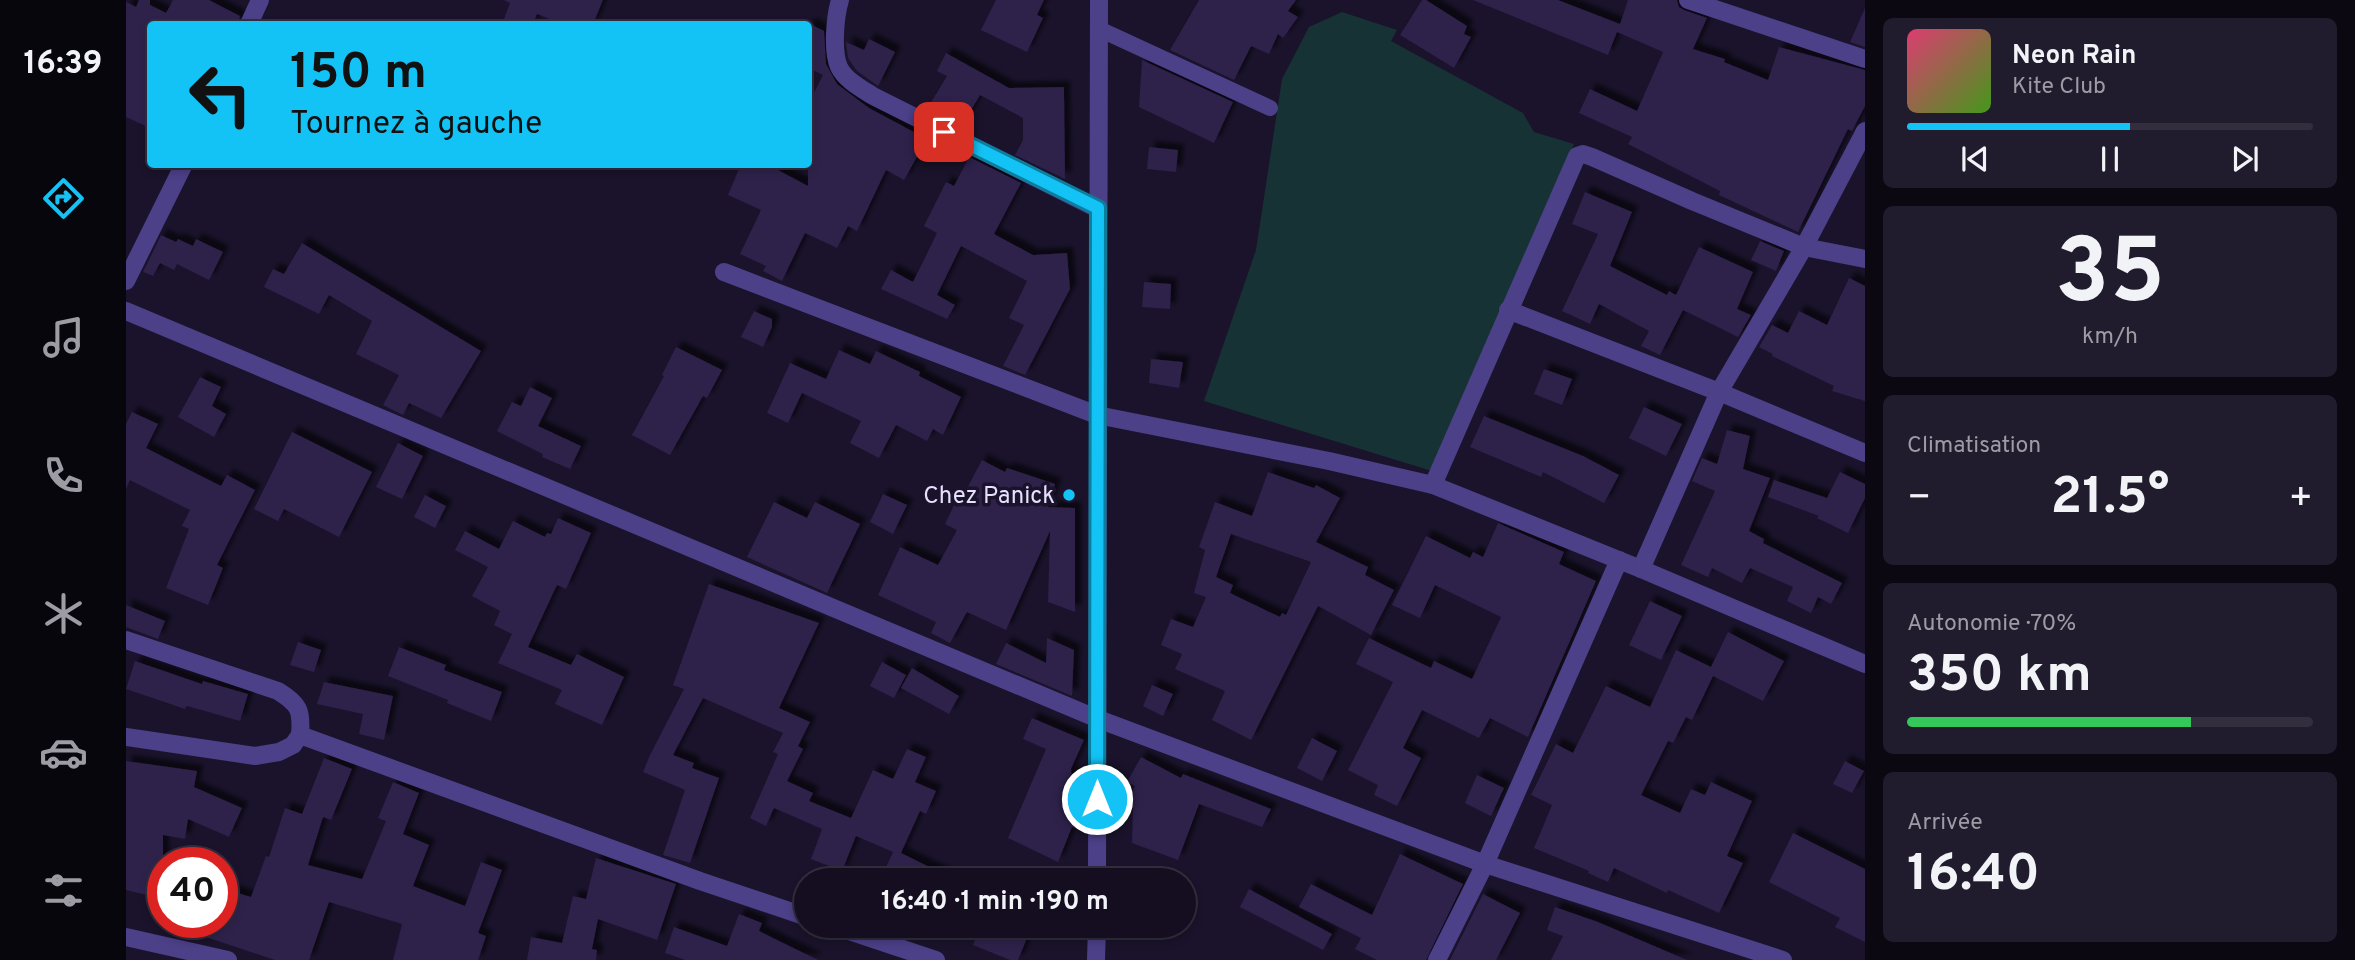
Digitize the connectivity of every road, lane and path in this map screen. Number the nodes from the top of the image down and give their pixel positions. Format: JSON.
{"nodes":[{"id":1,"x":260,"y":0,"type":"edge"},
{"id":2,"x":839,"y":0,"type":"edge"},
{"id":3,"x":1098,"y":0,"type":"edge"},
{"id":4,"x":1688,"y":0,"type":"edge"},
{"id":5,"x":250,"y":21,"type":"edge"},
{"id":6,"x":1098,"y":29,"type":"junction"},
{"id":7,"x":1865,"y":59,"type":"edge"},
{"id":8,"x":1270,"y":108,"type":"dead end"},
{"id":9,"x":1865,"y":131,"type":"edge"},
{"id":10,"x":182,"y":168,"type":"edge"},
{"id":11,"x":1098,"y":208,"type":"junction"},
{"id":12,"x":1804,"y":247,"type":"junction"},
{"id":13,"x":1865,"y":259,"type":"edge"},
{"id":14,"x":724,"y":272,"type":"dead end"},
{"id":15,"x":126,"y":281,"type":"edge"},
{"id":16,"x":1508,"y":310,"type":"junction"},
{"id":17,"x":126,"y":311,"type":"edge"},
{"id":18,"x":1719,"y":392,"type":"junction"},
{"id":19,"x":1097,"y":415,"type":"junction"},
{"id":20,"x":1865,"y":453,"type":"edge"},
{"id":21,"x":1433,"y":485,"type":"junction"},
{"id":22,"x":1619,"y":560,"type":"junction"},
{"id":23,"x":1641,"y":569,"type":"junction"},
{"id":24,"x":126,"y":640,"type":"edge"},
{"id":25,"x":1865,"y":664,"type":"edge"},
{"id":26,"x":1098,"y":719,"type":"junction"},
{"id":27,"x":300,"y":735,"type":"junction"},
{"id":28,"x":126,"y":737,"type":"edge"},
{"id":29,"x":1485,"y":864,"type":"junction"},
{"id":30,"x":1097,"y":868,"type":"edge"},
{"id":31,"x":794,"y":913,"type":"edge"},
{"id":32,"x":126,"y":937,"type":"edge"},
{"id":33,"x":870,"y":938,"type":"edge"},
{"id":34,"x":1097,"y":938,"type":"edge"},
{"id":35,"x":228,"y":960,"type":"edge"},
{"id":36,"x":936,"y":960,"type":"edge"},
{"id":37,"x":1096,"y":960,"type":"edge"},
{"id":38,"x":1437,"y":960,"type":"edge"},
{"id":39,"x":1783,"y":960,"type":"edge"}],
"edges":[{"from":1,"to":5,"type":"street"},
{"from":2,"to":11,"type":"street"},
{"from":3,"to":6,"type":"street"},
{"from":4,"to":7,"type":"street"},
{"from":6,"to":8,"type":"lane"},
{"from":6,"to":11,"type":"street"},
{"from":9,"to":12,"type":"street"},
{"from":10,"to":15,"type":"street"},
{"from":11,"to":19,"type":"street"},
{"from":12,"to":13,"type":"street"},
{"from":12,"to":16,"type":"street"},
{"from":12,"to":18,"type":"street"},
{"from":14,"to":19,"type":"street"},
{"from":16,"to":18,"type":"street"},
{"from":16,"to":21,"type":"street"},
{"from":17,"to":26,"type":"street"},
{"from":18,"to":20,"type":"street"},
{"from":18,"to":23,"type":"street"},
{"from":19,"to":21,"type":"street"},
{"from":19,"to":26,"type":"street"},
{"from":21,"to":22,"type":"street"},
{"from":22,"to":23,"type":"street"},
{"from":22,"to":29,"type":"street"},
{"from":23,"to":25,"type":"street"},
{"from":24,"to":27,"type":"street"},
{"from":26,"to":29,"type":"street"},
{"from":26,"to":30,"type":"street"},
{"from":27,"to":28,"type":"street"},
{"from":27,"to":31,"type":"street"},
{"from":29,"to":38,"type":"street"},
{"from":29,"to":39,"type":"street"},
{"from":32,"to":35,"type":"street"},
{"from":33,"to":36,"type":"street"},
{"from":34,"to":37,"type":"street"}]}
